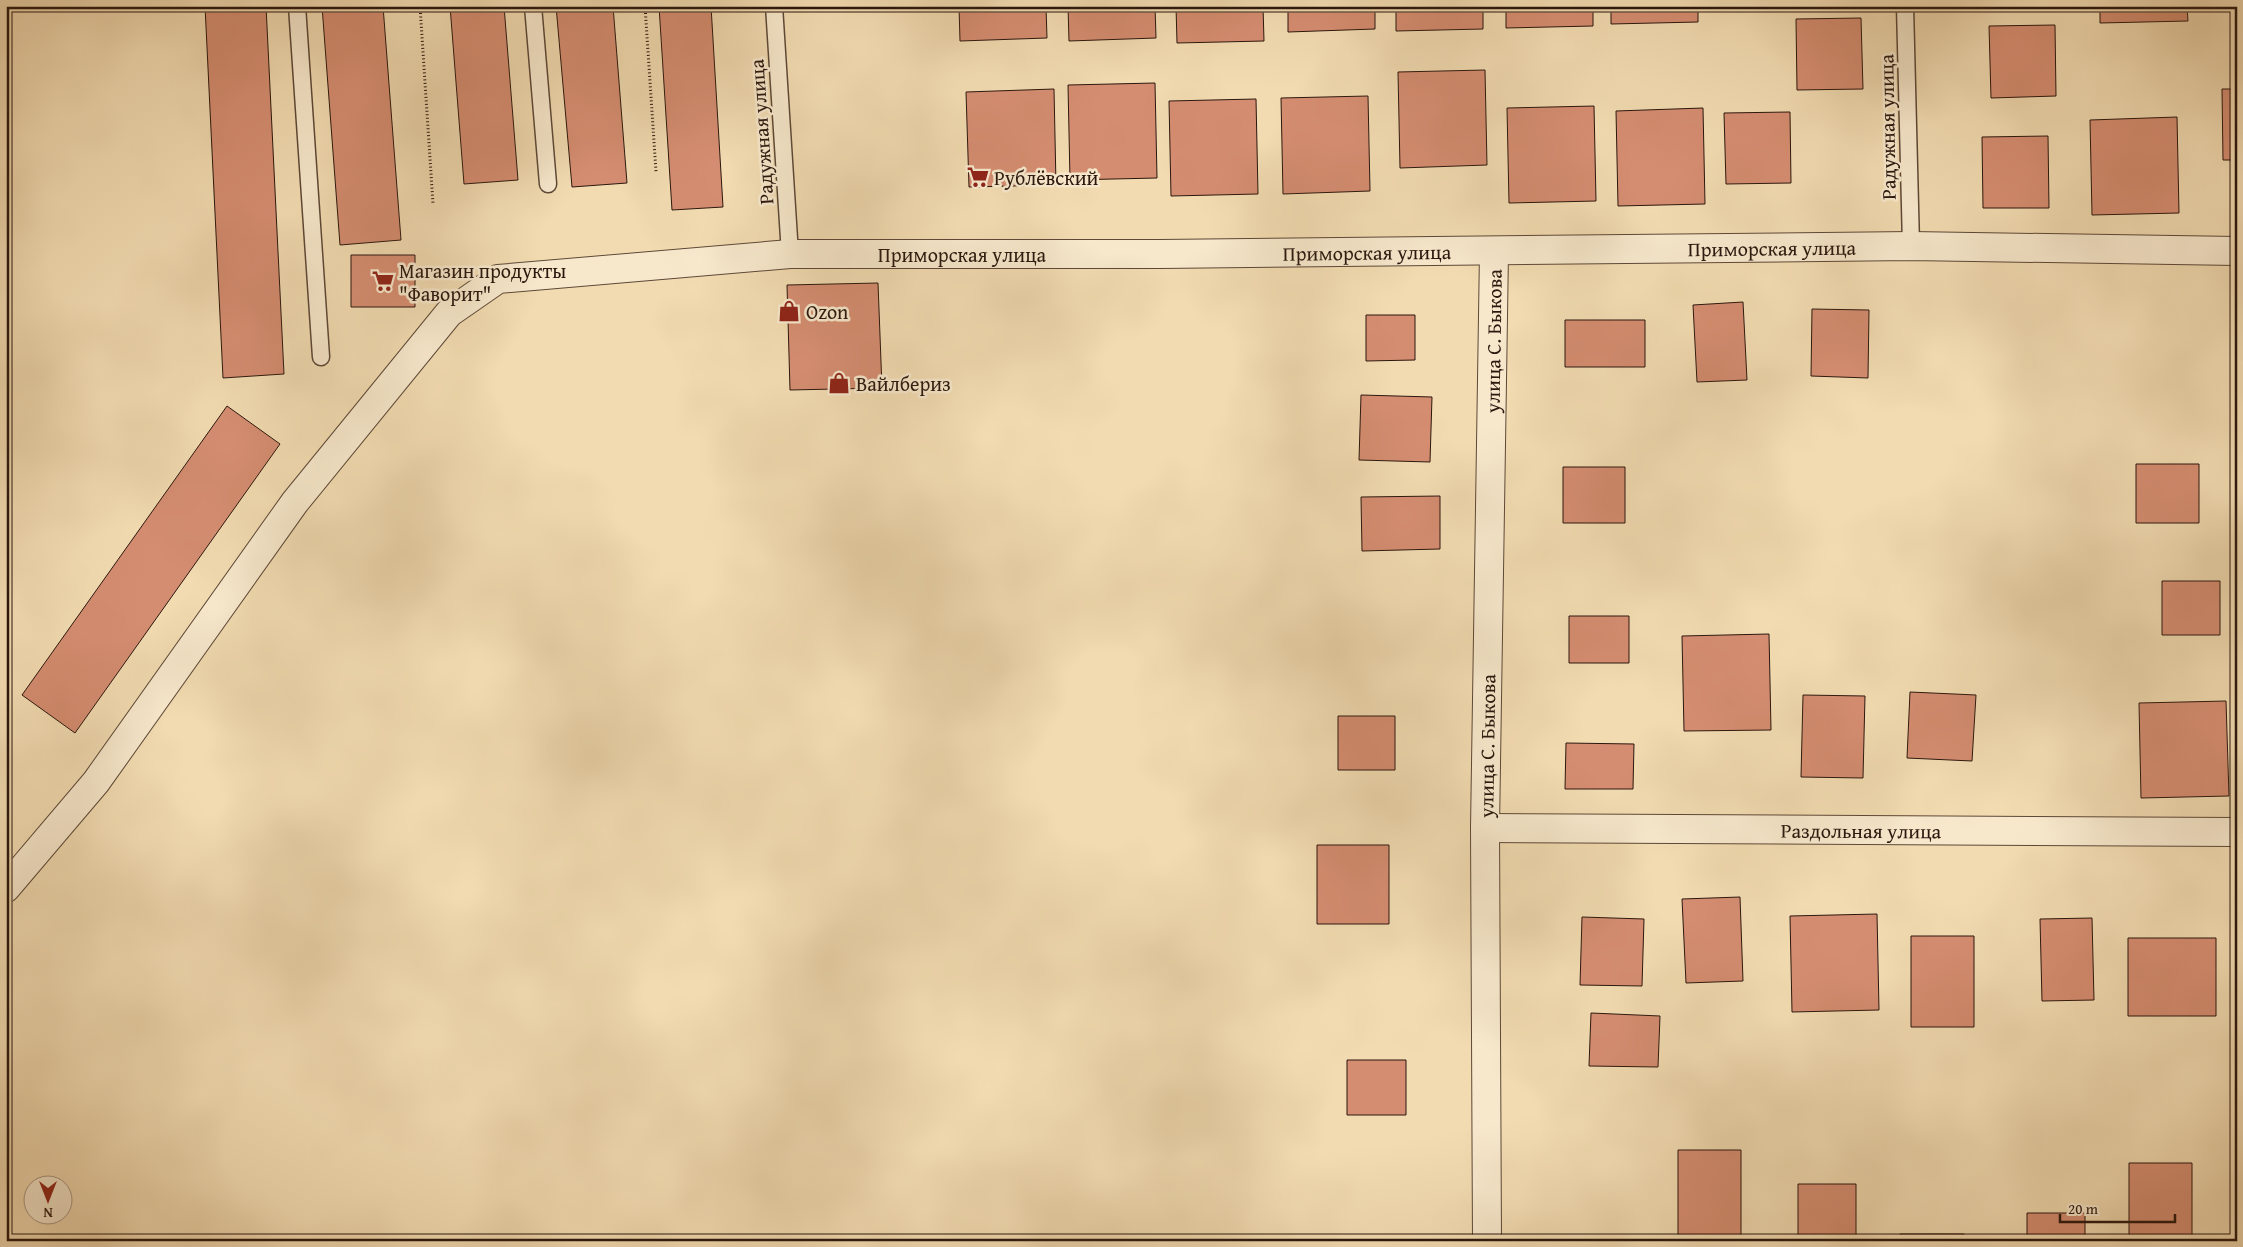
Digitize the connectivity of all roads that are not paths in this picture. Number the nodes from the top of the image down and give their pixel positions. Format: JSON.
{"nodes":[{"id":1,"x":296,"y":6,"type":"edge"},
{"id":2,"x":533,"y":6,"type":"edge"},
{"id":3,"x":774,"y":6,"type":"edge"},
{"id":4,"x":1905,"y":6,"type":"edge"},
{"id":5,"x":548,"y":184,"type":"dead end"},
{"id":6,"x":1911,"y":246,"type":"junction"},
{"id":7,"x":2237,"y":251,"type":"edge"},
{"id":8,"x":1494,"y":252,"type":"junction"},
{"id":9,"x":790,"y":254,"type":"junction"},
{"id":10,"x":321,"y":357,"type":"dead end"},
{"id":11,"x":1485,"y":828,"type":"junction"},
{"id":12,"x":2237,"y":832,"type":"edge"},
{"id":13,"x":6,"y":888,"type":"edge"},
{"id":14,"x":1487,"y":1241,"type":"edge"}],
"edges":[{"from":1,"to":10,"type":"lane"},
{"from":2,"to":5,"type":"lane"},
{"from":3,"to":9,"type":"lane","name":"Радужная улица"},
{"from":4,"to":6,"type":"lane","name":"Радужная улица"},
{"from":6,"to":7,"type":"street","name":"Приморская улица"},
{"from":6,"to":8,"type":"street","name":"Приморская улица"},
{"from":8,"to":9,"type":"street","name":"Приморская улица"},
{"from":8,"to":11,"type":"street","name":"улица С. Быкова"},
{"from":9,"to":13,"type":"street","name":"Приморская улица"},
{"from":11,"to":12,"type":"street","name":"Раздольная улица"},
{"from":11,"to":14,"type":"street","name":"улица С. Быкова"}]}
